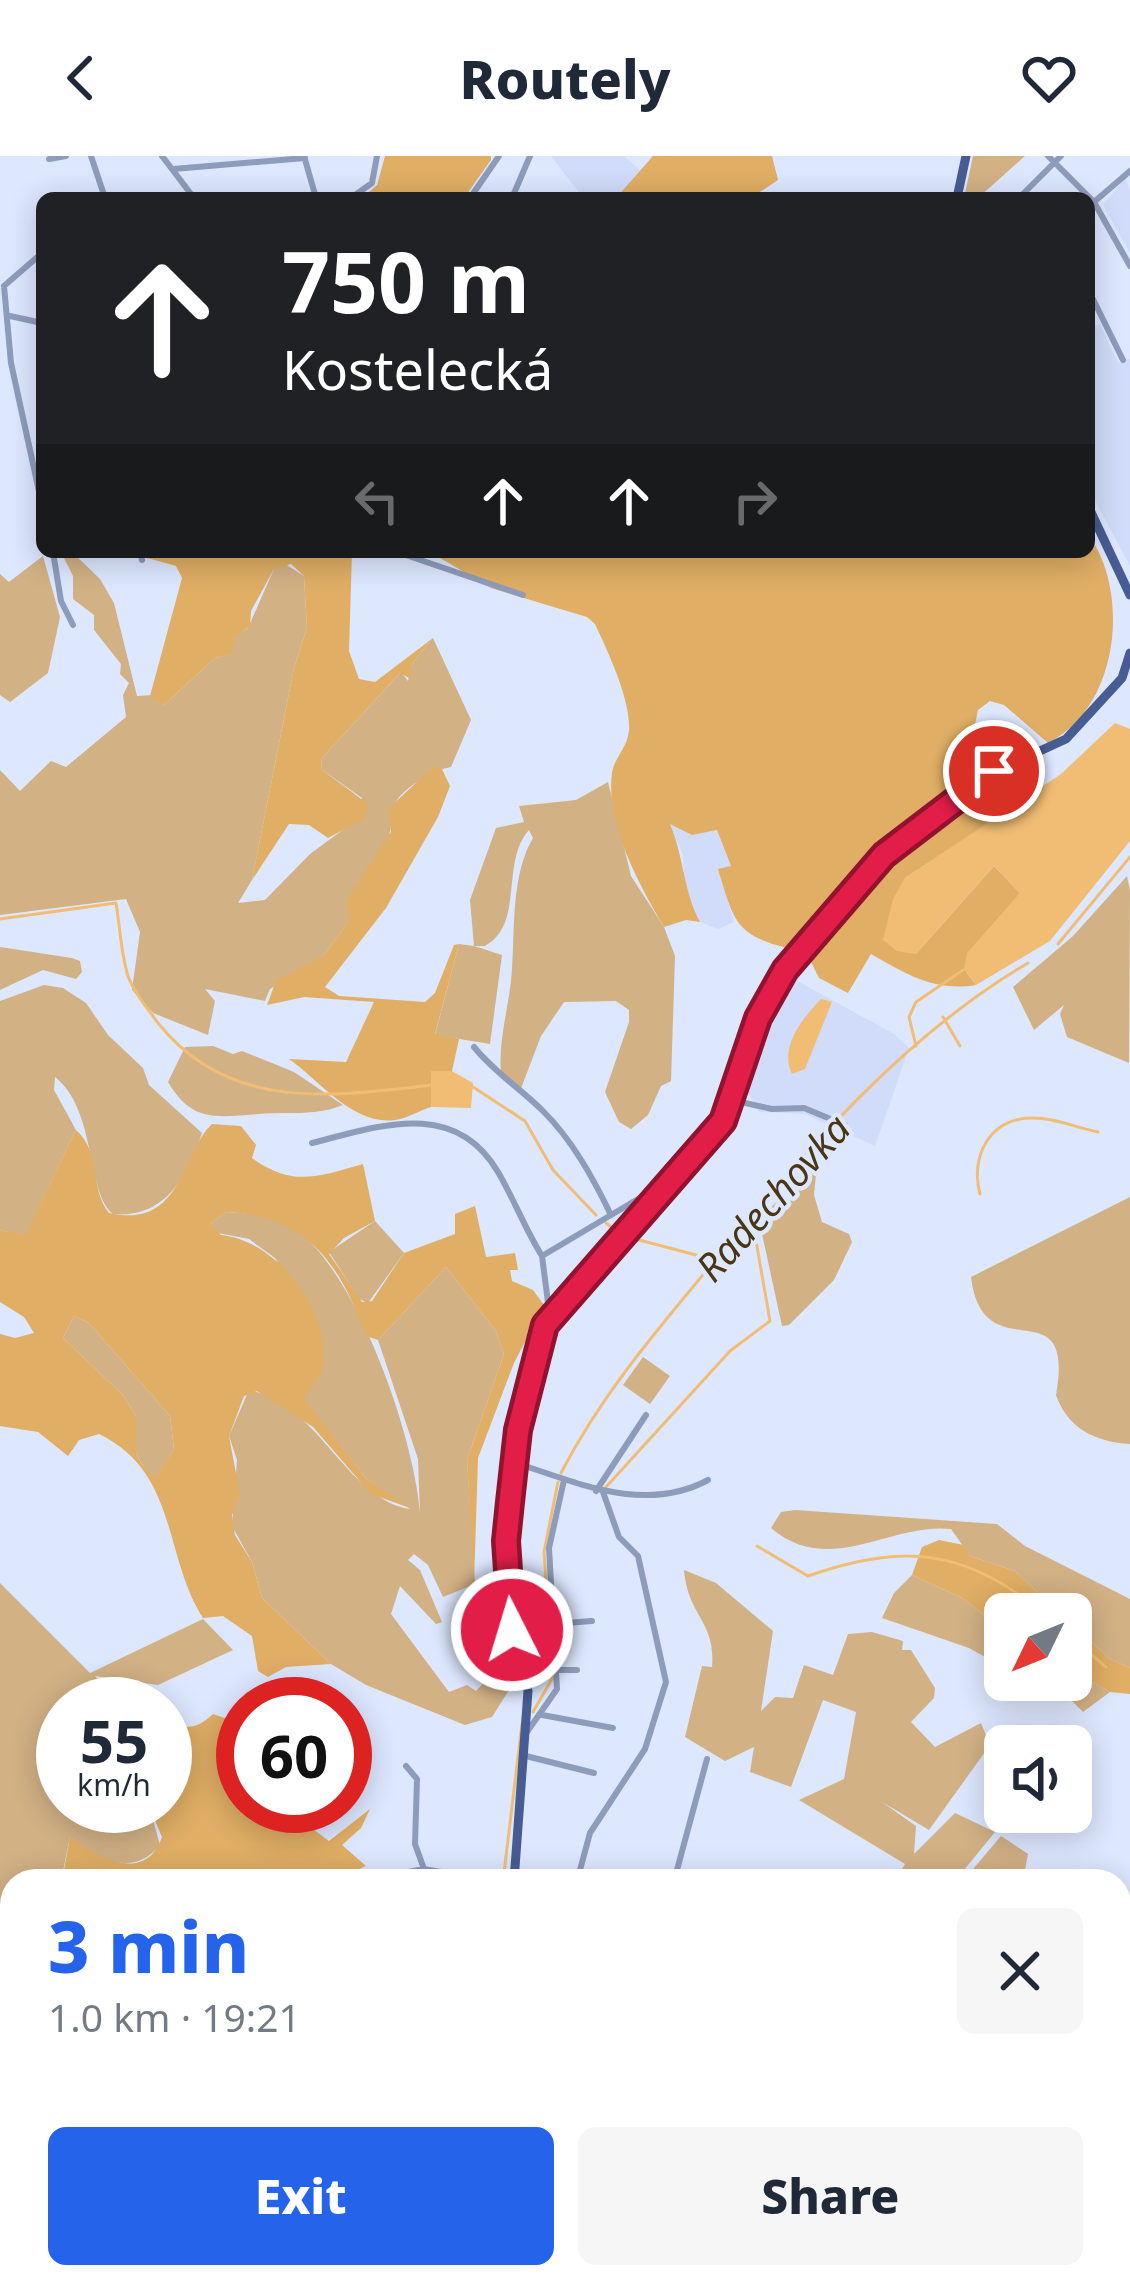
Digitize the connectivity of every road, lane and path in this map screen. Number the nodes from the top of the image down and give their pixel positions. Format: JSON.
{"nodes":[{"id":1,"x":66,"y":156,"type":"edge"},
{"id":2,"x":91,"y":156,"type":"edge"},
{"id":3,"x":163,"y":156,"type":"edge"},
{"id":4,"x":377,"y":156,"type":"edge"},
{"id":5,"x":499,"y":156,"type":"edge"},
{"id":6,"x":530,"y":156,"type":"edge"},
{"id":7,"x":966,"y":156,"type":"edge"},
{"id":8,"x":304,"y":157,"type":"edge"},
{"id":9,"x":1055,"y":158,"type":"edge"},
{"id":10,"x":49,"y":159,"type":"edge"},
{"id":11,"x":173,"y":169,"type":"junction"},
{"id":12,"x":1130,"y":171,"type":"edge"},
{"id":13,"x":103,"y":192,"type":"edge"},
{"id":14,"x":190,"y":192,"type":"edge"},
{"id":15,"x":314,"y":192,"type":"edge"},
{"id":16,"x":360,"y":192,"type":"edge"},
{"id":17,"x":474,"y":192,"type":"edge"},
{"id":18,"x":515,"y":192,"type":"edge"},
{"id":19,"x":958,"y":192,"type":"edge"},
{"id":20,"x":1024,"y":192,"type":"edge"},
{"id":21,"x":1085,"y":192,"type":"edge"},
{"id":22,"x":1095,"y":201,"type":"edge"},
{"id":23,"x":1095,"y":204,"type":"edge"},
{"id":24,"x":36,"y":258,"type":"edge"},
{"id":25,"x":1130,"y":264,"type":"edge"},
{"id":26,"x":2,"y":287,"type":"edge"},
{"id":27,"x":1095,"y":303,"type":"edge"},
{"id":28,"x":10,"y":316,"type":"junction"},
{"id":29,"x":36,"y":322,"type":"edge"},
{"id":30,"x":1123,"y":360,"type":"dead end"},
{"id":31,"x":36,"y":478,"type":"edge"},
{"id":32,"x":1095,"y":520,"type":"edge"},
{"id":33,"x":53,"y":558,"type":"edge"},
{"id":34,"x":415,"y":558,"type":"edge"},
{"id":35,"x":1130,"y":591,"type":"edge"},
{"id":36,"x":523,"y":595,"type":"dead end"},
{"id":37,"x":73,"y":625,"type":"dead end"},
{"id":38,"x":1130,"y":653,"type":"edge"},
{"id":39,"x":474,"y":1047,"type":"dead end"},
{"id":40,"x":732,"y":1100,"type":"junction"},
{"id":41,"x":840,"y":1123,"type":"dead end"},
{"id":42,"x":312,"y":1143,"type":"dead end"},
{"id":43,"x":676,"y":1177,"type":"junction"},
{"id":44,"x":610,"y":1213,"type":"junction"},
{"id":45,"x":542,"y":1256,"type":"junction"},
{"id":46,"x":550,"y":1318,"type":"junction"},
{"id":47,"x":646,"y":1415,"type":"dead end"},
{"id":48,"x":514,"y":1462,"type":"junction"},
{"id":49,"x":564,"y":1480,"type":"junction"},
{"id":50,"x":708,"y":1480,"type":"dead end"},
{"id":51,"x":600,"y":1492,"type":"junction"},
{"id":52,"x":592,"y":1621,"type":"dead end"},
{"id":53,"x":554,"y":1624,"type":"junction"},
{"id":54,"x":558,"y":1670,"type":"junction"},
{"id":55,"x":577,"y":1670,"type":"dead end"},
{"id":56,"x":542,"y":1714,"type":"junction"},
{"id":57,"x":613,"y":1728,"type":"dead end"},
{"id":58,"x":527,"y":1732,"type":"junction"},
{"id":59,"x":526,"y":1756,"type":"junction"},
{"id":60,"x":707,"y":1760,"type":"dead end"},
{"id":61,"x":406,"y":1766,"type":"dead end"},
{"id":62,"x":594,"y":1773,"type":"dead end"},
{"id":63,"x":424,"y":1869,"type":"edge"},
{"id":64,"x":515,"y":1869,"type":"edge"},
{"id":65,"x":579,"y":1869,"type":"edge"},
{"id":66,"x":677,"y":1869,"type":"edge"}],
"edges":[{"from":1,"to":10,"type":"street"},
{"from":2,"to":13,"type":"street"},
{"from":3,"to":11,"type":"street"},
{"from":4,"to":16,"type":"street"},
{"from":5,"to":17,"type":"street"},
{"from":6,"to":18,"type":"street"},
{"from":7,"to":19,"type":"main road"},
{"from":8,"to":11,"type":"street"},
{"from":8,"to":15,"type":"street"},
{"from":9,"to":20,"type":"street"},
{"from":9,"to":21,"type":"street"},
{"from":11,"to":14,"type":"street"},
{"from":12,"to":22,"type":"street"},
{"from":23,"to":25,"type":"street"},
{"from":24,"to":26,"type":"street"},
{"from":26,"to":28,"type":"street"},
{"from":27,"to":30,"type":"street"},
{"from":28,"to":29,"type":"street"},
{"from":28,"to":31,"type":"street"},
{"from":32,"to":35,"type":"main road"},
{"from":33,"to":37,"type":"street"},
{"from":34,"to":36,"type":"street"},
{"from":38,"to":40,"type":"main road"},
{"from":39,"to":44,"type":"street"},
{"from":40,"to":41,"type":"street"},
{"from":40,"to":43,"type":"main road"},
{"from":42,"to":45,"type":"street"},
{"from":43,"to":44,"type":"street"},
{"from":43,"to":46,"type":"main road"},
{"from":44,"to":45,"type":"street"},
{"from":45,"to":46,"type":"street"},
{"from":46,"to":48,"type":"main road"},
{"from":47,"to":51,"type":"street"},
{"from":48,"to":49,"type":"street"},
{"from":48,"to":58,"type":"main road"},
{"from":49,"to":51,"type":"street"},
{"from":49,"to":53,"type":"street"},
{"from":50,"to":51,"type":"street"},
{"from":51,"to":65,"type":"street"},
{"from":52,"to":53,"type":"street"},
{"from":53,"to":54,"type":"street"},
{"from":54,"to":55,"type":"street"},
{"from":54,"to":56,"type":"street"},
{"from":56,"to":57,"type":"street"},
{"from":56,"to":58,"type":"street"},
{"from":58,"to":59,"type":"main road"},
{"from":59,"to":62,"type":"street"},
{"from":59,"to":64,"type":"main road"},
{"from":60,"to":66,"type":"street"},
{"from":61,"to":63,"type":"street"}]}
